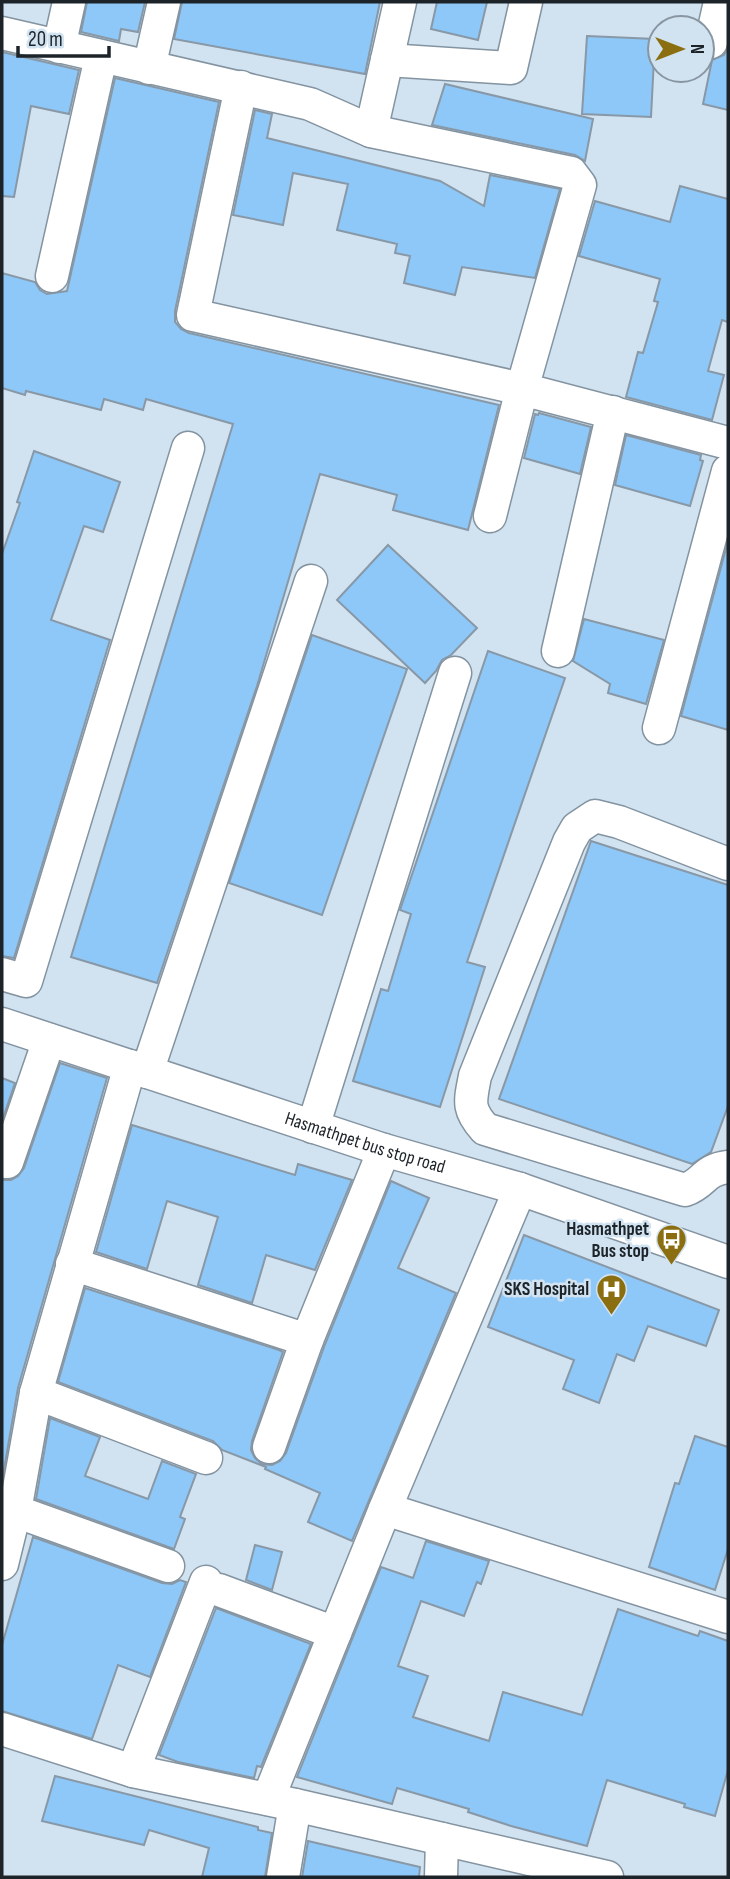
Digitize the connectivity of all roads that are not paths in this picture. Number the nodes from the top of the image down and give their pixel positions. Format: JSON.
{"nodes":[{"id":1,"x":69,"y":2,"type":"edge"},
{"id":2,"x":164,"y":2,"type":"edge"},
{"id":3,"x":400,"y":2,"type":"edge"},
{"id":4,"x":526,"y":2,"type":"edge"},
{"id":5,"x":720,"y":2,"type":"edge"},
{"id":6,"x":716,"y":20,"type":"edge"},
{"id":7,"x":2,"y":33,"type":"edge"},
{"id":8,"x":59,"y":47,"type":"junction"},
{"id":9,"x":110,"y":50,"type":"junction"},
{"id":10,"x":387,"y":61,"type":"junction"},
{"id":11,"x":149,"y":68,"type":"junction"},
{"id":12,"x":242,"y":87,"type":"junction"},
{"id":13,"x":371,"y":131,"type":"junction"},
{"id":14,"x":52,"y":276,"type":"dead end"},
{"id":15,"x":522,"y":389,"type":"junction"},
{"id":16,"x":613,"y":412,"type":"junction"},
{"id":17,"x":728,"y":443,"type":"edge"},
{"id":18,"x":188,"y":448,"type":"dead end"},
{"id":19,"x":728,"y":471,"type":"edge"},
{"id":20,"x":490,"y":516,"type":"dead end"},
{"id":21,"x":311,"y":581,"type":"dead end"},
{"id":22,"x":558,"y":651,"type":"dead end"},
{"id":23,"x":455,"y":673,"type":"dead end"},
{"id":24,"x":659,"y":728,"type":"dead end"},
{"id":25,"x":728,"y":864,"type":"edge"},
{"id":26,"x":2,"y":974,"type":"edge"},
{"id":27,"x":2,"y":1024,"type":"edge"},
{"id":28,"x":49,"y":1040,"type":"junction"},
{"id":29,"x":139,"y":1069,"type":"junction"},
{"id":30,"x":313,"y":1126,"type":"junction"},
{"id":31,"x":384,"y":1150,"type":"junction"},
{"id":32,"x":7,"y":1162,"type":"dead end"},
{"id":33,"x":728,"y":1167,"type":"edge"},
{"id":34,"x":520,"y":1189,"type":"junction"},
{"id":35,"x":728,"y":1262,"type":"edge"},
{"id":36,"x":72,"y":1264,"type":"junction"},
{"id":37,"x":307,"y":1339,"type":"junction"},
{"id":38,"x":36,"y":1393,"type":"junction"},
{"id":39,"x":269,"y":1447,"type":"dead end"},
{"id":40,"x":206,"y":1458,"type":"dead end"},
{"id":41,"x":9,"y":1508,"type":"edge"},
{"id":42,"x":385,"y":1509,"type":"junction"},
{"id":43,"x":2,"y":1563,"type":"edge"},
{"id":44,"x":168,"y":1566,"type":"dead end"},
{"id":45,"x":728,"y":1617,"type":"edge"},
{"id":46,"x":335,"y":1633,"type":"junction"},
{"id":47,"x":2,"y":1730,"type":"edge"},
{"id":48,"x":133,"y":1771,"type":"junction"},
{"id":49,"x":282,"y":1802,"type":"junction"},
{"id":50,"x":442,"y":1839,"type":"junction"},
{"id":51,"x":283,"y":1877,"type":"edge"},
{"id":52,"x":441,"y":1877,"type":"edge"},
{"id":53,"x":607,"y":1877,"type":"edge"}],
"edges":[{"from":1,"to":8,"type":"street"},
{"from":2,"to":11,"type":"street"},
{"from":3,"to":10,"type":"street"},
{"from":4,"to":10,"type":"street"},
{"from":5,"to":6,"type":"street"},
{"from":7,"to":8,"type":"street"},
{"from":8,"to":9,"type":"street"},
{"from":9,"to":11,"type":"street"},
{"from":9,"to":14,"type":"street"},
{"from":10,"to":13,"type":"street"},
{"from":11,"to":12,"type":"street"},
{"from":12,"to":13,"type":"street"},
{"from":12,"to":15,"type":"street"},
{"from":13,"to":15,"type":"street"},
{"from":15,"to":16,"type":"street"},
{"from":15,"to":20,"type":"street"},
{"from":16,"to":17,"type":"street"},
{"from":16,"to":22,"type":"street"},
{"from":18,"to":26,"type":"street"},
{"from":19,"to":24,"type":"street"},
{"from":21,"to":29,"type":"street"},
{"from":23,"to":30,"type":"street"},
{"from":25,"to":33,"type":"street"},
{"from":27,"to":28,"type":"street","name":"Hasmathpet bus stop road"},
{"from":28,"to":29,"type":"street","name":"Hasmathpet bus stop road"},
{"from":28,"to":32,"type":"street"},
{"from":29,"to":30,"type":"street","name":"Hasmathpet bus stop road"},
{"from":29,"to":36,"type":"street"},
{"from":30,"to":31,"type":"street","name":"Hasmathpet bus stop road"},
{"from":31,"to":34,"type":"street","name":"Hasmathpet bus stop road"},
{"from":31,"to":37,"type":"street"},
{"from":34,"to":35,"type":"street","name":"Hasmathpet bus stop road"},
{"from":34,"to":42,"type":"street"},
{"from":36,"to":37,"type":"street"},
{"from":36,"to":38,"type":"street"},
{"from":37,"to":39,"type":"street"},
{"from":38,"to":40,"type":"street"},
{"from":38,"to":41,"type":"street"},
{"from":41,"to":43,"type":"street"},
{"from":41,"to":44,"type":"street"},
{"from":42,"to":45,"type":"street"},
{"from":42,"to":46,"type":"street"},
{"from":46,"to":48,"type":"street"},
{"from":46,"to":49,"type":"street"},
{"from":47,"to":48,"type":"street"},
{"from":48,"to":49,"type":"street"},
{"from":49,"to":50,"type":"street"},
{"from":49,"to":51,"type":"street"},
{"from":50,"to":52,"type":"street"},
{"from":50,"to":53,"type":"street"}]}
